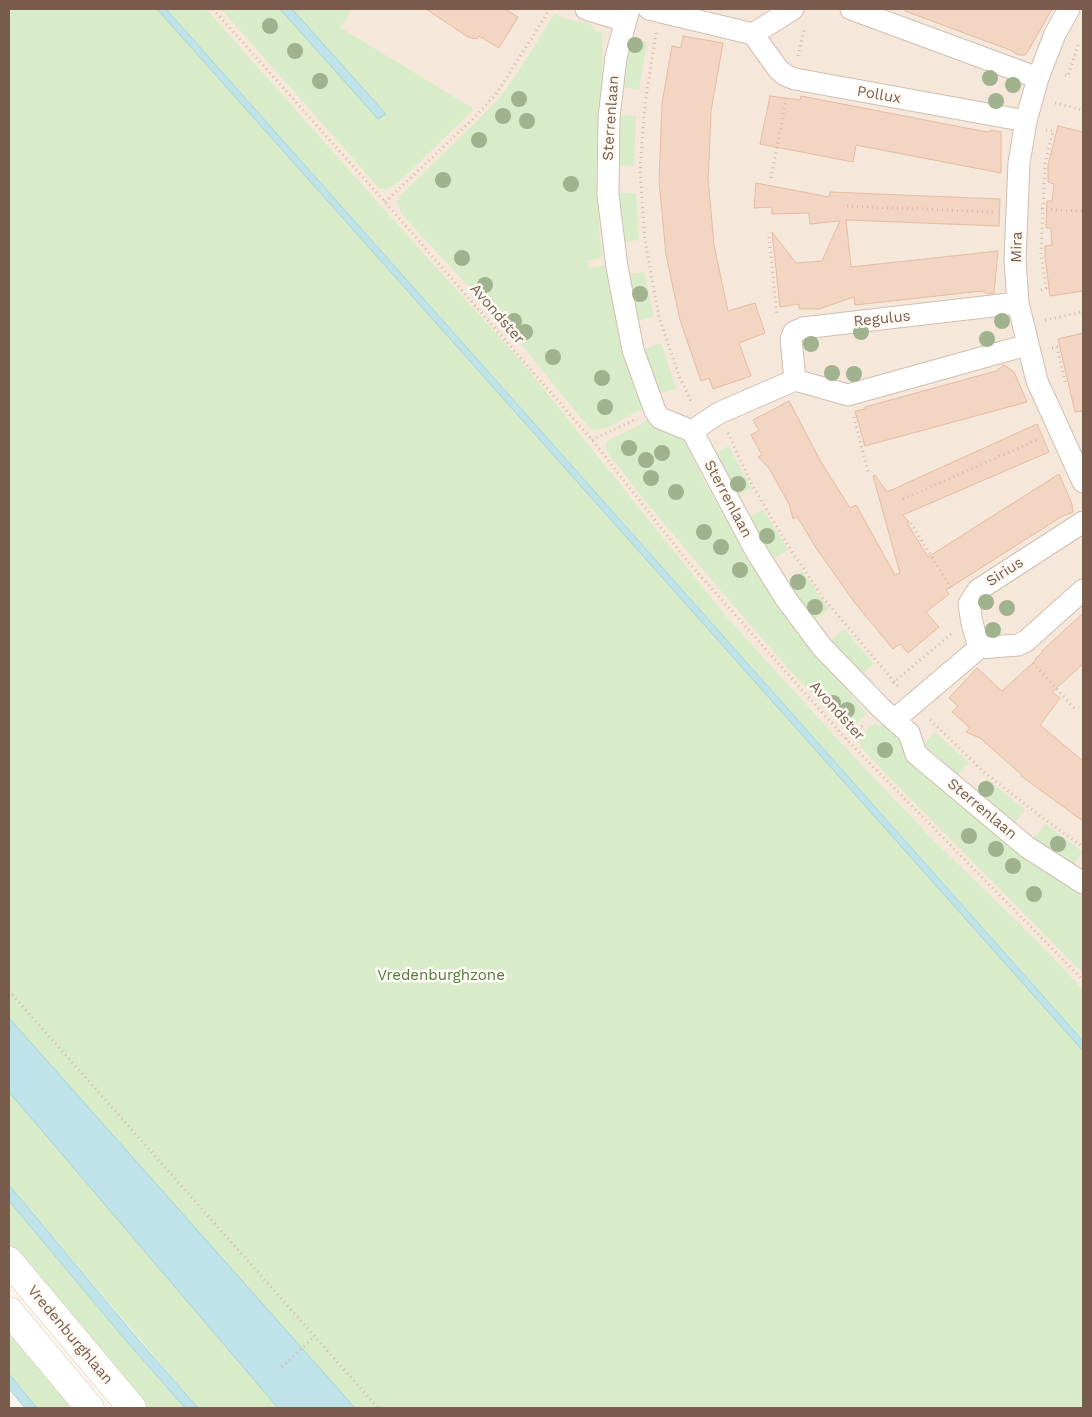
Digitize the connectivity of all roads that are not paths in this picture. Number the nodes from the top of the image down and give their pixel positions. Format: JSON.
{"nodes":[{"id":1,"x":586,"y":9,"type":"edge"},
{"id":2,"x":793,"y":9,"type":"edge"},
{"id":3,"x":851,"y":9,"type":"edge"},
{"id":4,"x":1069,"y":9,"type":"edge"},
{"id":5,"x":654,"y":10,"type":"edge"},
{"id":6,"x":627,"y":15,"type":"edge"},
{"id":7,"x":753,"y":34,"type":"junction"},
{"id":8,"x":1035,"y":87,"type":"junction"},
{"id":9,"x":1035,"y":125,"type":"junction"},
{"id":10,"x":1018,"y":304,"type":"junction"},
{"id":11,"x":1027,"y":345,"type":"junction"},
{"id":12,"x":795,"y":380,"type":"junction"},
{"id":13,"x":697,"y":428,"type":"junction"},
{"id":14,"x":1083,"y":482,"type":"edge"},
{"id":15,"x":1083,"y":522,"type":"edge"},
{"id":16,"x":1083,"y":590,"type":"edge"},
{"id":17,"x":979,"y":648,"type":"junction"},
{"id":18,"x":894,"y":720,"type":"junction"},
{"id":19,"x":1083,"y":883,"type":"edge"},
{"id":20,"x":9,"y":1261,"type":"edge"},
{"id":21,"x":9,"y":1311,"type":"edge"},
{"id":22,"x":90,"y":1408,"type":"edge"},
{"id":23,"x":132,"y":1408,"type":"edge"}],
"edges":[{"from":1,"to":6,"type":"street"},
{"from":2,"to":7,"type":"street"},
{"from":3,"to":8,"type":"street"},
{"from":4,"to":8,"type":"street","name":"Mira"},
{"from":5,"to":7,"type":"street"},
{"from":6,"to":13,"type":"street","name":"Sterrenlaan"},
{"from":7,"to":9,"type":"street","name":"Pollux"},
{"from":8,"to":9,"type":"street","name":"Mira"},
{"from":9,"to":10,"type":"street","name":"Mira"},
{"from":10,"to":11,"type":"street","name":"Mira"},
{"from":10,"to":12,"type":"street","name":"Regulus"},
{"from":11,"to":12,"type":"street"},
{"from":11,"to":14,"type":"street","name":"Mira"},
{"from":12,"to":13,"type":"street"},
{"from":13,"to":18,"type":"street","name":"Sterrenlaan"},
{"from":15,"to":17,"type":"street","name":"Sirius"},
{"from":16,"to":17,"type":"street"},
{"from":17,"to":18,"type":"street"},
{"from":18,"to":19,"type":"street","name":"Sterrenlaan"},
{"from":20,"to":23,"type":"street","name":"Vredenburghlaan"},
{"from":21,"to":22,"type":"street","name":"Vredenburghlaan"}]}
